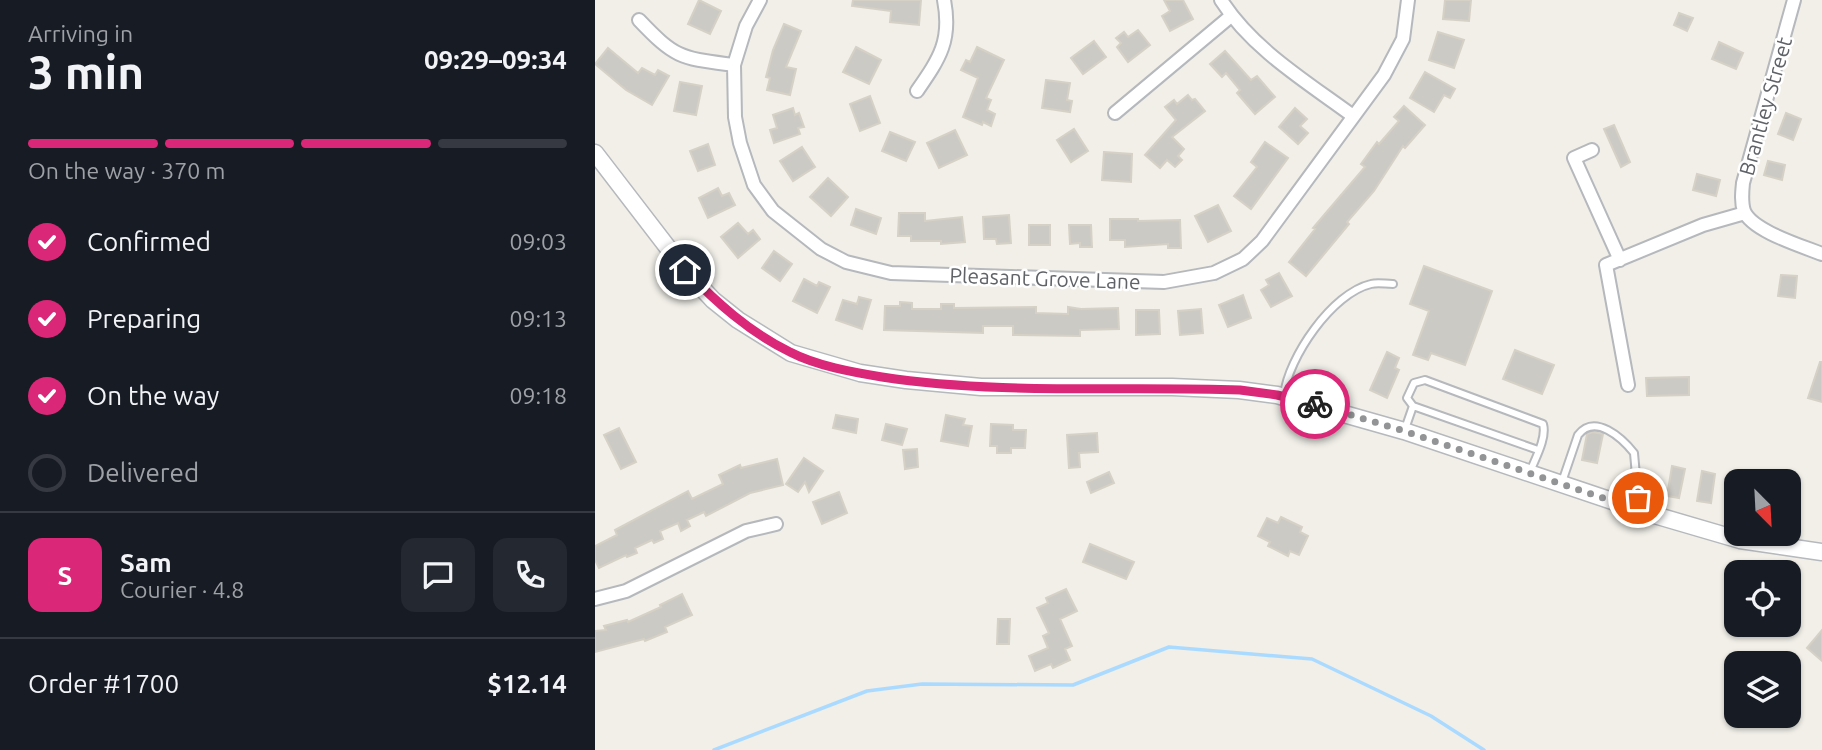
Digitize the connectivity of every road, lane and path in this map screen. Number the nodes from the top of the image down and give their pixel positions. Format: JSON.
{"nodes":[{"id":1,"x":760,"y":0,"type":"edge"},
{"id":2,"x":944,"y":0,"type":"edge"},
{"id":3,"x":1221,"y":0,"type":"edge"},
{"id":4,"x":1408,"y":0,"type":"edge"},
{"id":5,"x":1794,"y":0,"type":"edge"},
{"id":6,"x":1231,"y":16,"type":"junction"},
{"id":7,"x":639,"y":20,"type":"dead end"},
{"id":8,"x":734,"y":65,"type":"junction"},
{"id":9,"x":917,"y":91,"type":"dead end"},
{"id":10,"x":1115,"y":113,"type":"dead end"},
{"id":11,"x":1353,"y":116,"type":"junction"},
{"id":12,"x":1592,"y":150,"type":"dead end"},
{"id":13,"x":595,"y":153,"type":"edge"},
{"id":14,"x":1745,"y":213,"type":"junction"},
{"id":15,"x":1822,"y":254,"type":"edge"},
{"id":16,"x":1620,"y":260,"type":"junction"},
{"id":17,"x":1392,"y":284,"type":"dead end"},
{"id":18,"x":1628,"y":385,"type":"dead end"},
{"id":19,"x":1284,"y":396,"type":"junction"},
{"id":20,"x":1413,"y":406,"type":"junction"},
{"id":21,"x":1404,"y":431,"type":"junction"},
{"id":22,"x":1538,"y":450,"type":"junction"},
{"id":23,"x":1529,"y":473,"type":"junction"},
{"id":24,"x":1561,"y":484,"type":"junction"},
{"id":25,"x":1636,"y":509,"type":"junction"},
{"id":26,"x":776,"y":524,"type":"dead end"},
{"id":27,"x":1822,"y":552,"type":"edge"},
{"id":28,"x":595,"y":599,"type":"edge"}],
"edges":[{"from":1,"to":8,"type":"street","name":"Pleasant Grove Lane"},
{"from":2,"to":9,"type":"street"},
{"from":3,"to":6,"type":"street"},
{"from":4,"to":11,"type":"street","name":"Pleasant Grove Lane"},
{"from":5,"to":14,"type":"street","name":"Brantley Street"},
{"from":6,"to":10,"type":"street"},
{"from":6,"to":11,"type":"street"},
{"from":7,"to":8,"type":"street"},
{"from":8,"to":11,"type":"street","name":"Pleasant Grove Lane"},
{"from":12,"to":16,"type":"street"},
{"from":13,"to":19,"type":"street"},
{"from":14,"to":15,"type":"street"},
{"from":14,"to":16,"type":"street"},
{"from":16,"to":18,"type":"street"},
{"from":17,"to":19,"type":"lane"},
{"from":19,"to":21,"type":"street"},
{"from":20,"to":21,"type":"lane"},
{"from":20,"to":22,"type":"lane"},
{"from":20,"to":22,"type":"lane"},
{"from":21,"to":23,"type":"street"},
{"from":22,"to":23,"type":"lane"},
{"from":23,"to":24,"type":"street"},
{"from":24,"to":25,"type":"street"},
{"from":24,"to":25,"type":"lane"},
{"from":25,"to":27,"type":"street"},
{"from":26,"to":28,"type":"street"}]}
